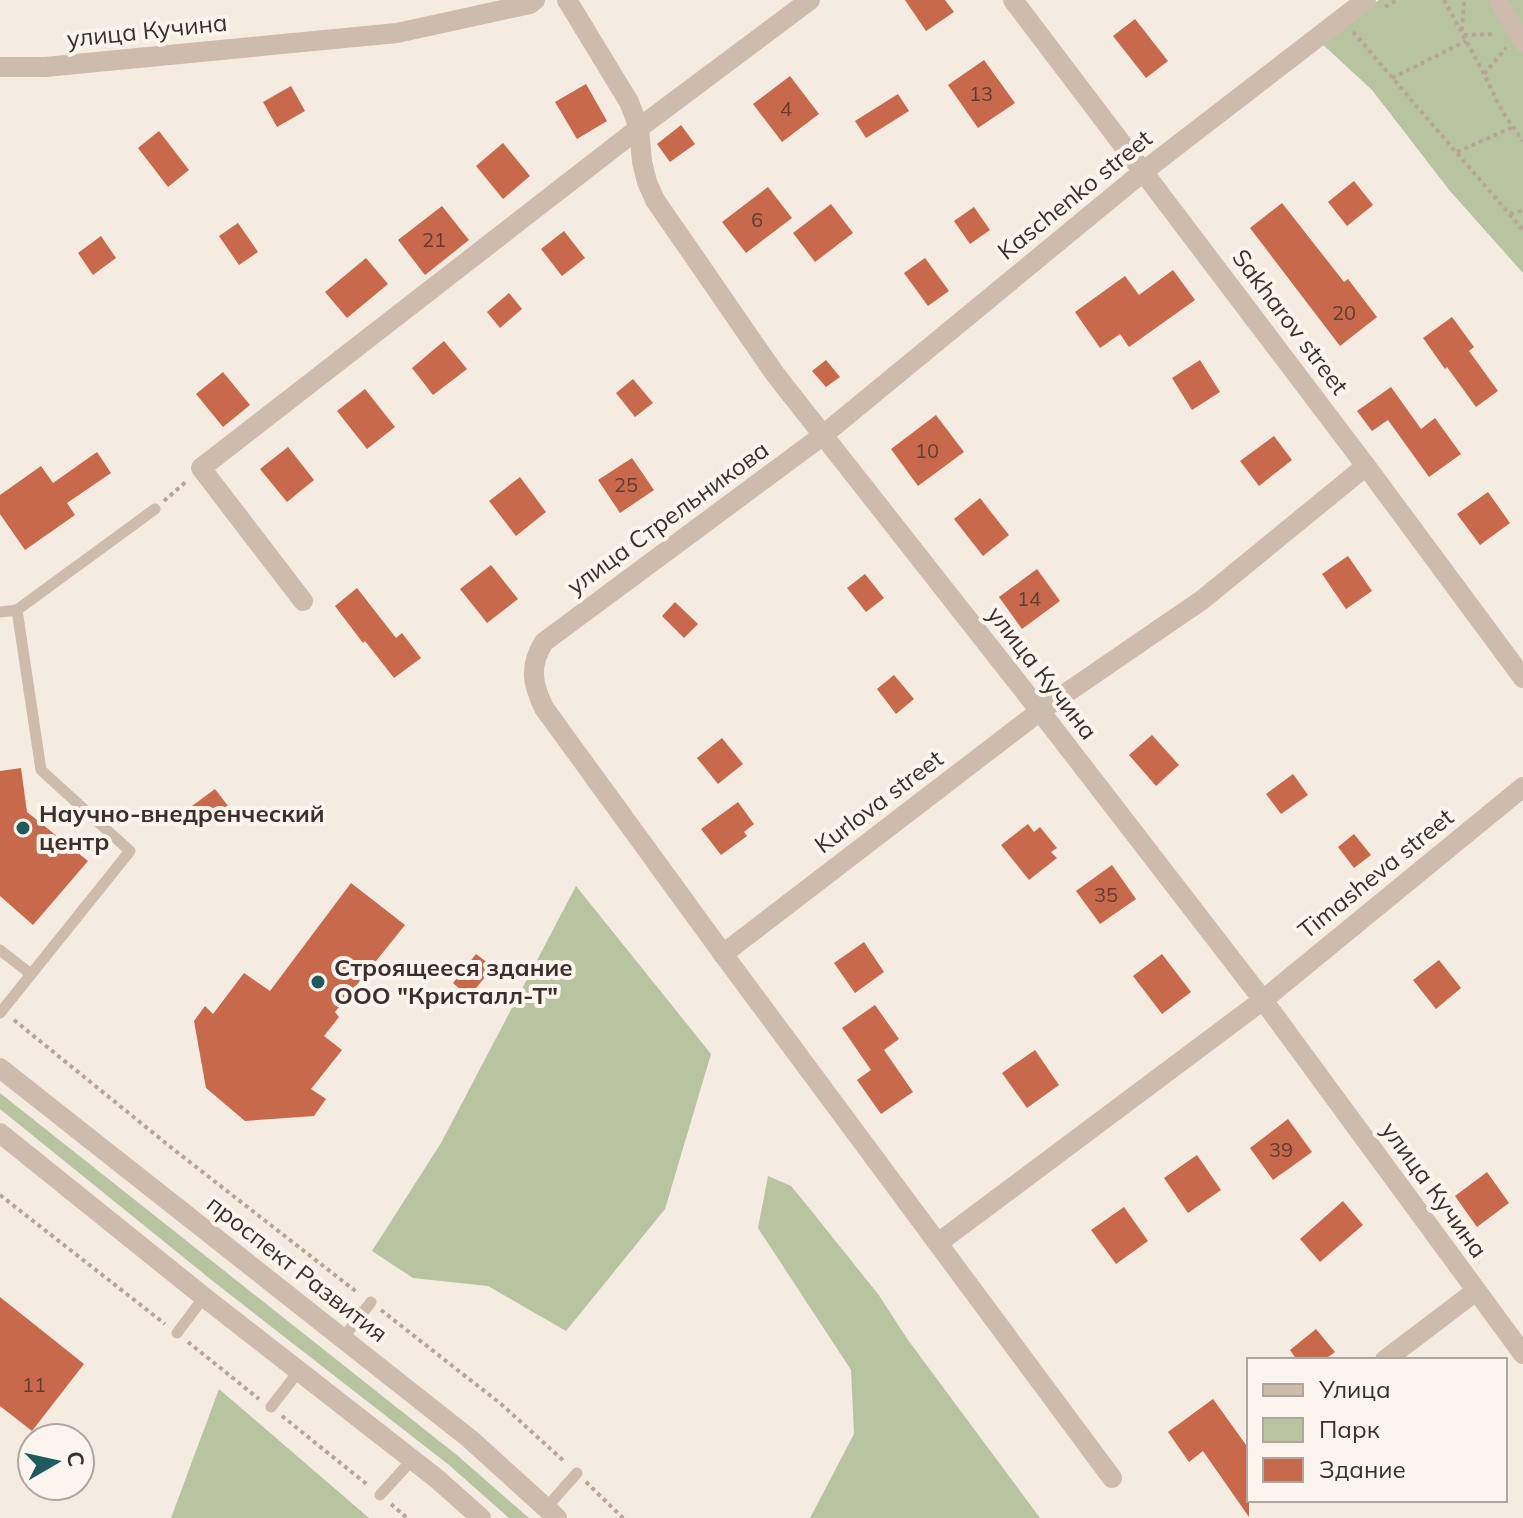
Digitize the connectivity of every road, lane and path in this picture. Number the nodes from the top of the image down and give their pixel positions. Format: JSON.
{"nodes":[{"id":1,"x":535,"y":0,"type":"edge"},
{"id":2,"x":567,"y":0,"type":"edge"},
{"id":3,"x":810,"y":0,"type":"edge"},
{"id":4,"x":1013,"y":0,"type":"edge"},
{"id":5,"x":1366,"y":0,"type":"edge"},
{"id":6,"x":1444,"y":0,"type":"edge"},
{"id":7,"x":1464,"y":0,"type":"edge"},
{"id":8,"x":1498,"y":0,"type":"edge"},
{"id":9,"x":1342,"y":18,"type":"junction"},
{"id":10,"x":1506,"y":33,"type":"dead end"},
{"id":11,"x":1464,"y":35,"type":"junction"},
{"id":12,"x":1517,"y":43,"type":"edge"},
{"id":13,"x":0,"y":67,"type":"edge"},
{"id":14,"x":1484,"y":74,"type":"junction"},
{"id":15,"x":1392,"y":78,"type":"junction"},
{"id":16,"x":1513,"y":127,"type":"junction"},
{"id":17,"x":639,"y":128,"type":"junction"},
{"id":18,"x":1523,"y":141,"type":"edge"},
{"id":19,"x":1456,"y":152,"type":"junction"},
{"id":20,"x":1144,"y":171,"type":"junction"},
{"id":21,"x":1523,"y":210,"type":"edge"},
{"id":22,"x":1510,"y":214,"type":"junction"},
{"id":23,"x":1523,"y":230,"type":"edge"},
{"id":24,"x":822,"y":436,"type":"junction"},
{"id":25,"x":1366,"y":466,"type":"junction"},
{"id":26,"x":201,"y":468,"type":"junction"},
{"id":27,"x":155,"y":509,"type":"joint"},
{"id":28,"x":303,"y":601,"type":"dead end"},
{"id":29,"x":17,"y":610,"type":"junction"},
{"id":30,"x":0,"y":612,"type":"edge"},
{"id":31,"x":1523,"y":678,"type":"edge"},
{"id":32,"x":1040,"y":711,"type":"junction"},
{"id":33,"x":1523,"y":787,"type":"edge"},
{"id":34,"x":0,"y":950,"type":"edge"},
{"id":35,"x":723,"y":954,"type":"junction"},
{"id":36,"x":31,"y":974,"type":"junction"},
{"id":37,"x":1263,"y":1000,"type":"junction"},
{"id":38,"x":1,"y":1012,"type":"edge"},
{"id":39,"x":0,"y":1068,"type":"edge"},
{"id":40,"x":0,"y":1133,"type":"edge"},
{"id":41,"x":0,"y":1195,"type":"edge"},
{"id":42,"x":938,"y":1243,"type":"junction"},
{"id":43,"x":1476,"y":1291,"type":"junction"},
{"id":44,"x":204,"y":1297,"type":"junction"},
{"id":45,"x":371,"y":1302,"type":"junction"},
{"id":46,"x":177,"y":1333,"type":"junction"},
{"id":47,"x":343,"y":1338,"type":"junction"},
{"id":48,"x":1523,"y":1354,"type":"edge"},
{"id":49,"x":1388,"y":1358,"type":"edge"},
{"id":50,"x":299,"y":1371,"type":"junction"},
{"id":51,"x":271,"y":1407,"type":"junction"},
{"id":52,"x":412,"y":1460,"type":"junction"},
{"id":53,"x":577,"y":1473,"type":"junction"},
{"id":54,"x":1112,"y":1478,"type":"dead end"},
{"id":55,"x":380,"y":1495,"type":"junction"},
{"id":56,"x":552,"y":1513,"type":"edge"},
{"id":57,"x":407,"y":1518,"type":"edge"},
{"id":58,"x":481,"y":1518,"type":"edge"},
{"id":59,"x":623,"y":1518,"type":"edge"}],
"edges":[{"from":1,"to":13,"type":"street","name":"улица Кучина"},
{"from":2,"to":17,"type":"street","name":"улица Кучина"},
{"from":3,"to":17,"type":"street"},
{"from":4,"to":20,"type":"street","name":"Sakharov street"},
{"from":5,"to":9,"type":"street","name":"Kaschenko street"},
{"from":6,"to":11,"type":"path"},
{"from":7,"to":11,"type":"path"},
{"from":8,"to":12,"type":"street"},
{"from":9,"to":15,"type":"path"},
{"from":9,"to":20,"type":"street","name":"Kaschenko street"},
{"from":10,"to":11,"type":"path"},
{"from":11,"to":14,"type":"path"},
{"from":11,"to":15,"type":"path"},
{"from":12,"to":14,"type":"path"},
{"from":14,"to":16,"type":"path"},
{"from":15,"to":19,"type":"path"},
{"from":16,"to":18,"type":"path"},
{"from":16,"to":19,"type":"path"},
{"from":17,"to":24,"type":"street","name":"улица Кучина"},
{"from":17,"to":26,"type":"street"},
{"from":19,"to":22,"type":"path"},
{"from":20,"to":24,"type":"street","name":"Kaschenko street"},
{"from":20,"to":25,"type":"street","name":"Sakharov street"},
{"from":21,"to":22,"type":"path"},
{"from":22,"to":23,"type":"path"},
{"from":24,"to":32,"type":"street","name":"улица Кучина"},
{"from":24,"to":35,"type":"street","name":"улица Стрельникова"},
{"from":25,"to":31,"type":"street","name":"Sakharov street"},
{"from":25,"to":32,"type":"street","name":"Kurlova street"},
{"from":26,"to":27,"type":"path"},
{"from":26,"to":28,"type":"street"},
{"from":27,"to":29,"type":"lane"},
{"from":29,"to":30,"type":"lane"},
{"from":29,"to":36,"type":"lane"},
{"from":32,"to":35,"type":"street","name":"Kurlova street"},
{"from":32,"to":37,"type":"street","name":"улица Кучина"},
{"from":33,"to":37,"type":"street","name":"Timasheva street"},
{"from":34,"to":36,"type":"lane"},
{"from":35,"to":42,"type":"street"},
{"from":36,"to":38,"type":"lane"},
{"from":37,"to":42,"type":"street","name":"Timasheva street"},
{"from":37,"to":43,"type":"street","name":"улица Кучина"},
{"from":38,"to":45,"type":"path"},
{"from":39,"to":47,"type":"street","name":"проспект Развития"},
{"from":40,"to":44,"type":"street"},
{"from":41,"to":46,"type":"path"},
{"from":42,"to":54,"type":"street"},
{"from":43,"to":48,"type":"street","name":"улица Кучина"},
{"from":43,"to":49,"type":"street"},
{"from":44,"to":46,"type":"lane"},
{"from":44,"to":50,"type":"street"},
{"from":45,"to":47,"type":"lane"},
{"from":45,"to":53,"type":"path"},
{"from":46,"to":51,"type":"path"},
{"from":47,"to":56,"type":"street","name":"проспект Развития"},
{"from":50,"to":51,"type":"lane"},
{"from":50,"to":52,"type":"street"},
{"from":51,"to":55,"type":"path"},
{"from":52,"to":55,"type":"lane"},
{"from":52,"to":58,"type":"street"},
{"from":53,"to":56,"type":"lane"},
{"from":53,"to":59,"type":"path"},
{"from":55,"to":57,"type":"path"}]}
